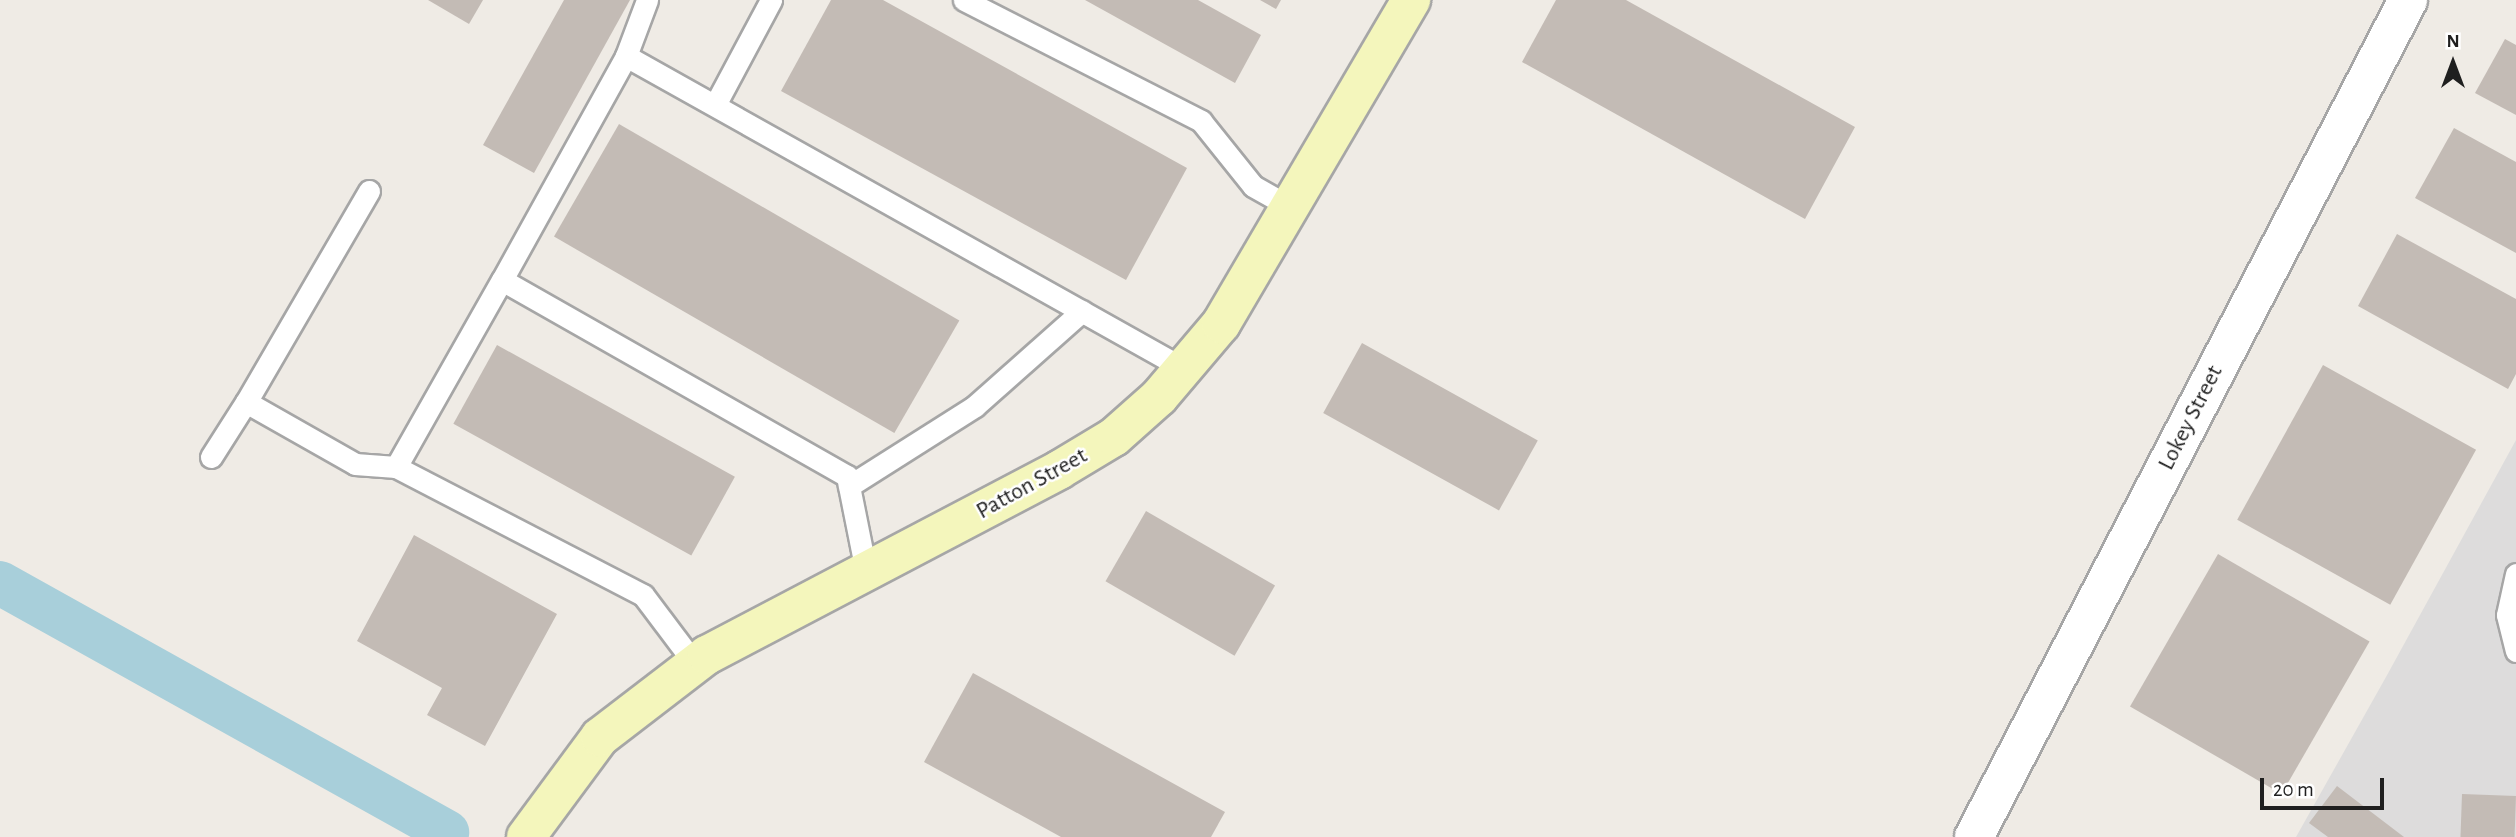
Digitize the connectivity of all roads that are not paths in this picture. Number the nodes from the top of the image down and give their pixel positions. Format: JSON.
{"nodes":[{"id":1,"x":647,"y":0,"type":"edge"},
{"id":2,"x":771,"y":0,"type":"edge"},
{"id":3,"x":964,"y":0,"type":"edge"},
{"id":4,"x":1411,"y":0,"type":"edge"},
{"id":5,"x":2408,"y":0,"type":"edge"},
{"id":6,"x":626,"y":56,"type":"junction"},
{"id":7,"x":715,"y":105,"type":"junction"},
{"id":8,"x":369,"y":191,"type":"dead end"},
{"id":9,"x":1292,"y":208,"type":"junction"},
{"id":10,"x":502,"y":280,"type":"junction"},
{"id":11,"x":1082,"y":311,"type":"junction"},
{"id":12,"x":1183,"y":368,"type":"junction"},
{"id":13,"x":246,"y":402,"type":"junction"},
{"id":14,"x":211,"y":457,"type":"dead end"},
{"id":15,"x":396,"y":467,"type":"junction"},
{"id":16,"x":849,"y":486,"type":"junction"},
{"id":17,"x":866,"y":571,"type":"junction"},
{"id":18,"x":2516,"y":574,"type":"edge"},
{"id":19,"x":2516,"y":651,"type":"edge"},
{"id":20,"x":695,"y":664,"type":"junction"},
{"id":21,"x":526,"y":837,"type":"edge"},
{"id":22,"x":1974,"y":837,"type":"edge"}],
"edges":[{"from":1,"to":6,"type":"lane"},
{"from":2,"to":7,"type":"lane"},
{"from":3,"to":9,"type":"lane"},
{"from":4,"to":9,"type":"street","name":"Patton Street"},
{"from":5,"to":22,"type":"street","name":"Lokey Street"},
{"from":6,"to":7,"type":"lane"},
{"from":6,"to":10,"type":"lane"},
{"from":7,"to":11,"type":"lane"},
{"from":8,"to":13,"type":"lane"},
{"from":9,"to":12,"type":"street","name":"Patton Street"},
{"from":10,"to":15,"type":"lane"},
{"from":10,"to":16,"type":"lane"},
{"from":11,"to":12,"type":"lane"},
{"from":11,"to":16,"type":"lane"},
{"from":12,"to":17,"type":"street","name":"Patton Street"},
{"from":13,"to":14,"type":"lane"},
{"from":13,"to":15,"type":"lane"},
{"from":15,"to":20,"type":"lane"},
{"from":16,"to":17,"type":"lane"},
{"from":17,"to":20,"type":"street","name":"Patton Street"},
{"from":18,"to":19,"type":"lane"},
{"from":20,"to":21,"type":"street","name":"Patton Street"}]}
